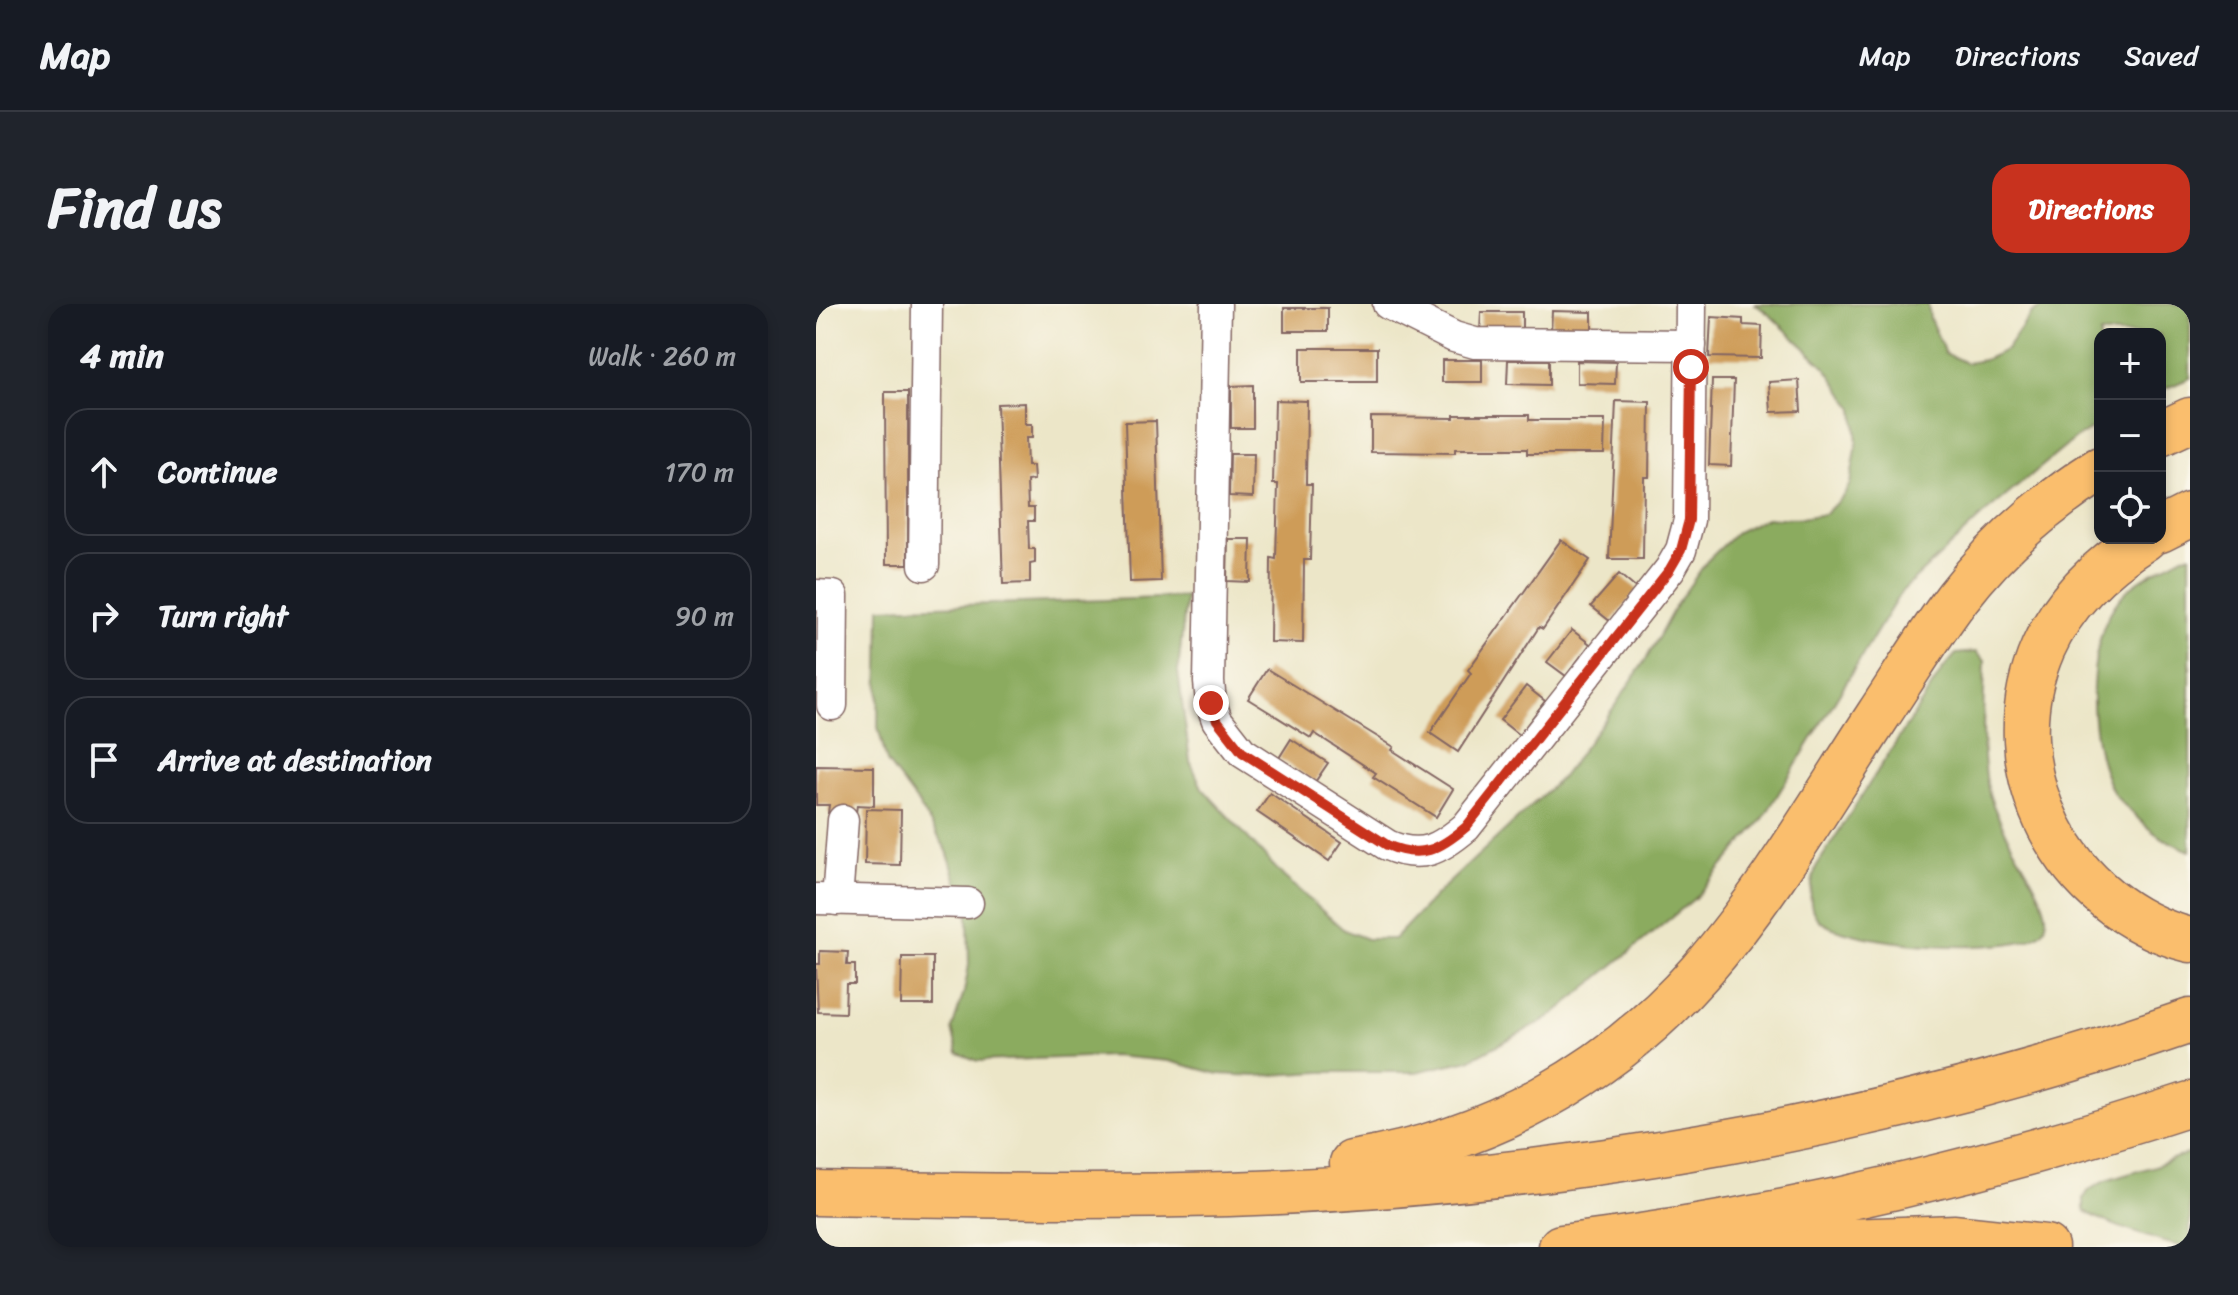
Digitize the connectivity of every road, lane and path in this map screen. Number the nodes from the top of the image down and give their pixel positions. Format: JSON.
{"nodes":[{"id":1,"x":927,"y":304,"type":"edge"},
{"id":2,"x":1216,"y":304,"type":"edge"},
{"id":3,"x":1388,"y":304,"type":"edge"},
{"id":4,"x":1691,"y":304,"type":"edge"},
{"id":5,"x":1691,"y":345,"type":"junction"},
{"id":6,"x":2190,"y":420,"type":"edge"},
{"id":7,"x":2166,"y":431,"type":"edge"},
{"id":8,"x":2096,"y":472,"type":"edge"},
{"id":9,"x":2190,"y":515,"type":"edge"},
{"id":10,"x":2166,"y":527,"type":"edge"},
{"id":11,"x":2136,"y":544,"type":"edge"},
{"id":12,"x":924,"y":565,"type":"dead end"},
{"id":13,"x":816,"y":595,"type":"edge"},
{"id":14,"x":832,"y":705,"type":"dead end"},
{"id":15,"x":843,"y":820,"type":"dead end"},
{"id":16,"x":827,"y":900,"type":"edge"},
{"id":17,"x":968,"y":903,"type":"dead end"},
{"id":18,"x":2190,"y":940,"type":"edge"},
{"id":19,"x":2190,"y":1021,"type":"edge"},
{"id":20,"x":2190,"y":1104,"type":"edge"},
{"id":21,"x":816,"y":1193,"type":"edge"},
{"id":22,"x":1151,"y":1196,"type":"junction"},
{"id":23,"x":1561,"y":1247,"type":"edge"},
{"id":24,"x":1690,"y":1247,"type":"edge"},
{"id":25,"x":2046,"y":1247,"type":"edge"}],
"edges":[{"from":1,"to":12,"type":"street"},
{"from":2,"to":5,"type":"street"},
{"from":3,"to":5,"type":"street"},
{"from":4,"to":5,"type":"street"},
{"from":6,"to":7,"type":"highway"},
{"from":8,"to":22,"type":"highway"},
{"from":9,"to":10,"type":"highway"},
{"from":11,"to":18,"type":"highway"},
{"from":13,"to":14,"type":"street"},
{"from":15,"to":16,"type":"street"},
{"from":16,"to":17,"type":"street"},
{"from":19,"to":22,"type":"highway"},
{"from":20,"to":23,"type":"highway"},
{"from":21,"to":22,"type":"highway"},
{"from":24,"to":25,"type":"highway"}]}
